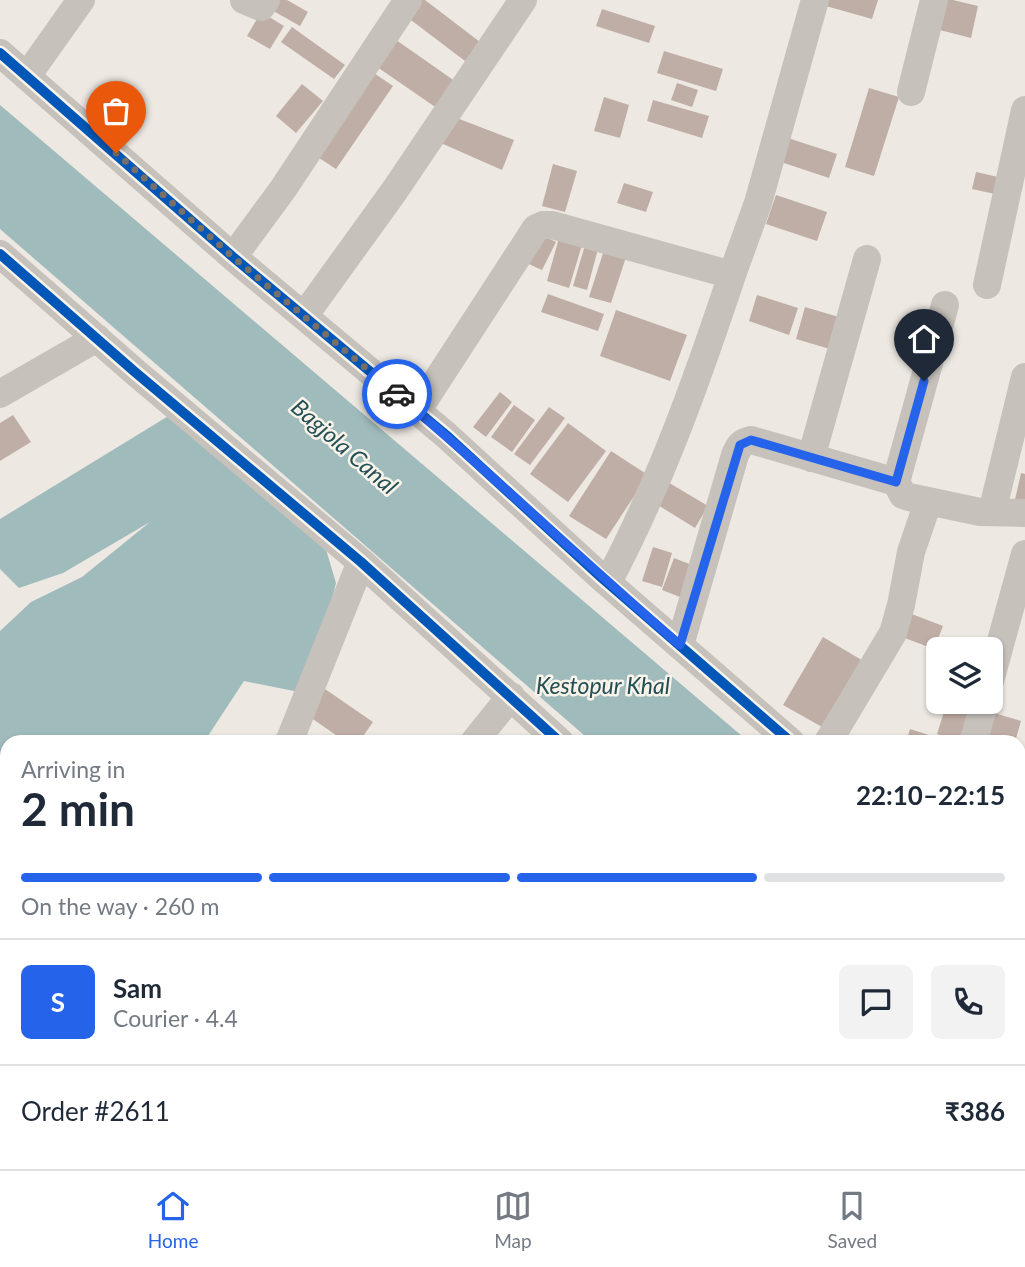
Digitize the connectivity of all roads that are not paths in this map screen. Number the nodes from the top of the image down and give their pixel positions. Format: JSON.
{"nodes":[{"id":1,"x":81,"y":0,"type":"edge"},
{"id":2,"x":244,"y":0,"type":"edge"},
{"id":3,"x":266,"y":0,"type":"edge"},
{"id":4,"x":408,"y":0,"type":"edge"},
{"id":5,"x":523,"y":0,"type":"edge"},
{"id":6,"x":815,"y":0,"type":"edge"},
{"id":7,"x":934,"y":0,"type":"edge"},
{"id":8,"x":0,"y":53,"type":"edge"},
{"id":9,"x":27,"y":76,"type":"junction"},
{"id":10,"x":911,"y":92,"type":"dead end"},
{"id":11,"x":1025,"y":110,"type":"edge"},
{"id":12,"x":0,"y":254,"type":"edge"},
{"id":13,"x":233,"y":257,"type":"junction"},
{"id":14,"x":867,"y":259,"type":"dead end"},
{"id":15,"x":732,"y":275,"type":"junction"},
{"id":16,"x":987,"y":285,"type":"dead end"},
{"id":17,"x":944,"y":305,"type":"dead end"},
{"id":18,"x":304,"y":316,"type":"junction"},
{"id":19,"x":97,"y":338,"type":"junction"},
{"id":20,"x":1025,"y":377,"type":"edge"},
{"id":21,"x":0,"y":394,"type":"edge"},
{"id":22,"x":417,"y":411,"type":"junction"},
{"id":23,"x":811,"y":458,"type":"junction"},
{"id":24,"x":896,"y":482,"type":"junction"},
{"id":25,"x":928,"y":502,"type":"junction"},
{"id":26,"x":992,"y":512,"type":"junction"},
{"id":27,"x":1025,"y":513,"type":"edge"},
{"id":28,"x":1025,"y":554,"type":"edge"},
{"id":29,"x":361,"y":562,"type":"junction"},
{"id":30,"x":608,"y":583,"type":"junction"},
{"id":31,"x":1002,"y":637,"type":"edge"},
{"id":32,"x":680,"y":645,"type":"junction"},
{"id":33,"x":511,"y":696,"type":"junction"},
{"id":34,"x":981,"y":714,"type":"edge"},
{"id":35,"x":292,"y":735,"type":"edge"},
{"id":36,"x":480,"y":735,"type":"edge"},
{"id":37,"x":553,"y":735,"type":"edge"},
{"id":38,"x":783,"y":735,"type":"edge"},
{"id":39,"x":832,"y":735,"type":"edge"},
{"id":40,"x":975,"y":735,"type":"edge"}],
"edges":[{"from":1,"to":9,"type":"street"},
{"from":2,"to":3,"type":"street"},
{"from":4,"to":13,"type":"street"},
{"from":5,"to":18,"type":"street"},
{"from":6,"to":15,"type":"street"},
{"from":7,"to":10,"type":"street"},
{"from":8,"to":9,"type":"street"},
{"from":9,"to":13,"type":"street"},
{"from":11,"to":16,"type":"street"},
{"from":12,"to":19,"type":"street"},
{"from":13,"to":18,"type":"street"},
{"from":14,"to":23,"type":"street"},
{"from":15,"to":22,"type":"street"},
{"from":15,"to":30,"type":"street"},
{"from":17,"to":24,"type":"street"},
{"from":18,"to":22,"type":"street"},
{"from":19,"to":21,"type":"street"},
{"from":19,"to":29,"type":"street"},
{"from":20,"to":26,"type":"street"},
{"from":22,"to":30,"type":"street"},
{"from":23,"to":24,"type":"street"},
{"from":23,"to":32,"type":"street"},
{"from":24,"to":25,"type":"street"},
{"from":25,"to":26,"type":"street"},
{"from":25,"to":39,"type":"street"},
{"from":26,"to":27,"type":"street"},
{"from":28,"to":31,"type":"street"},
{"from":29,"to":33,"type":"street"},
{"from":29,"to":35,"type":"street"},
{"from":30,"to":32,"type":"street"},
{"from":32,"to":38,"type":"street"},
{"from":33,"to":36,"type":"street"},
{"from":33,"to":37,"type":"street"},
{"from":34,"to":40,"type":"street"}]}
